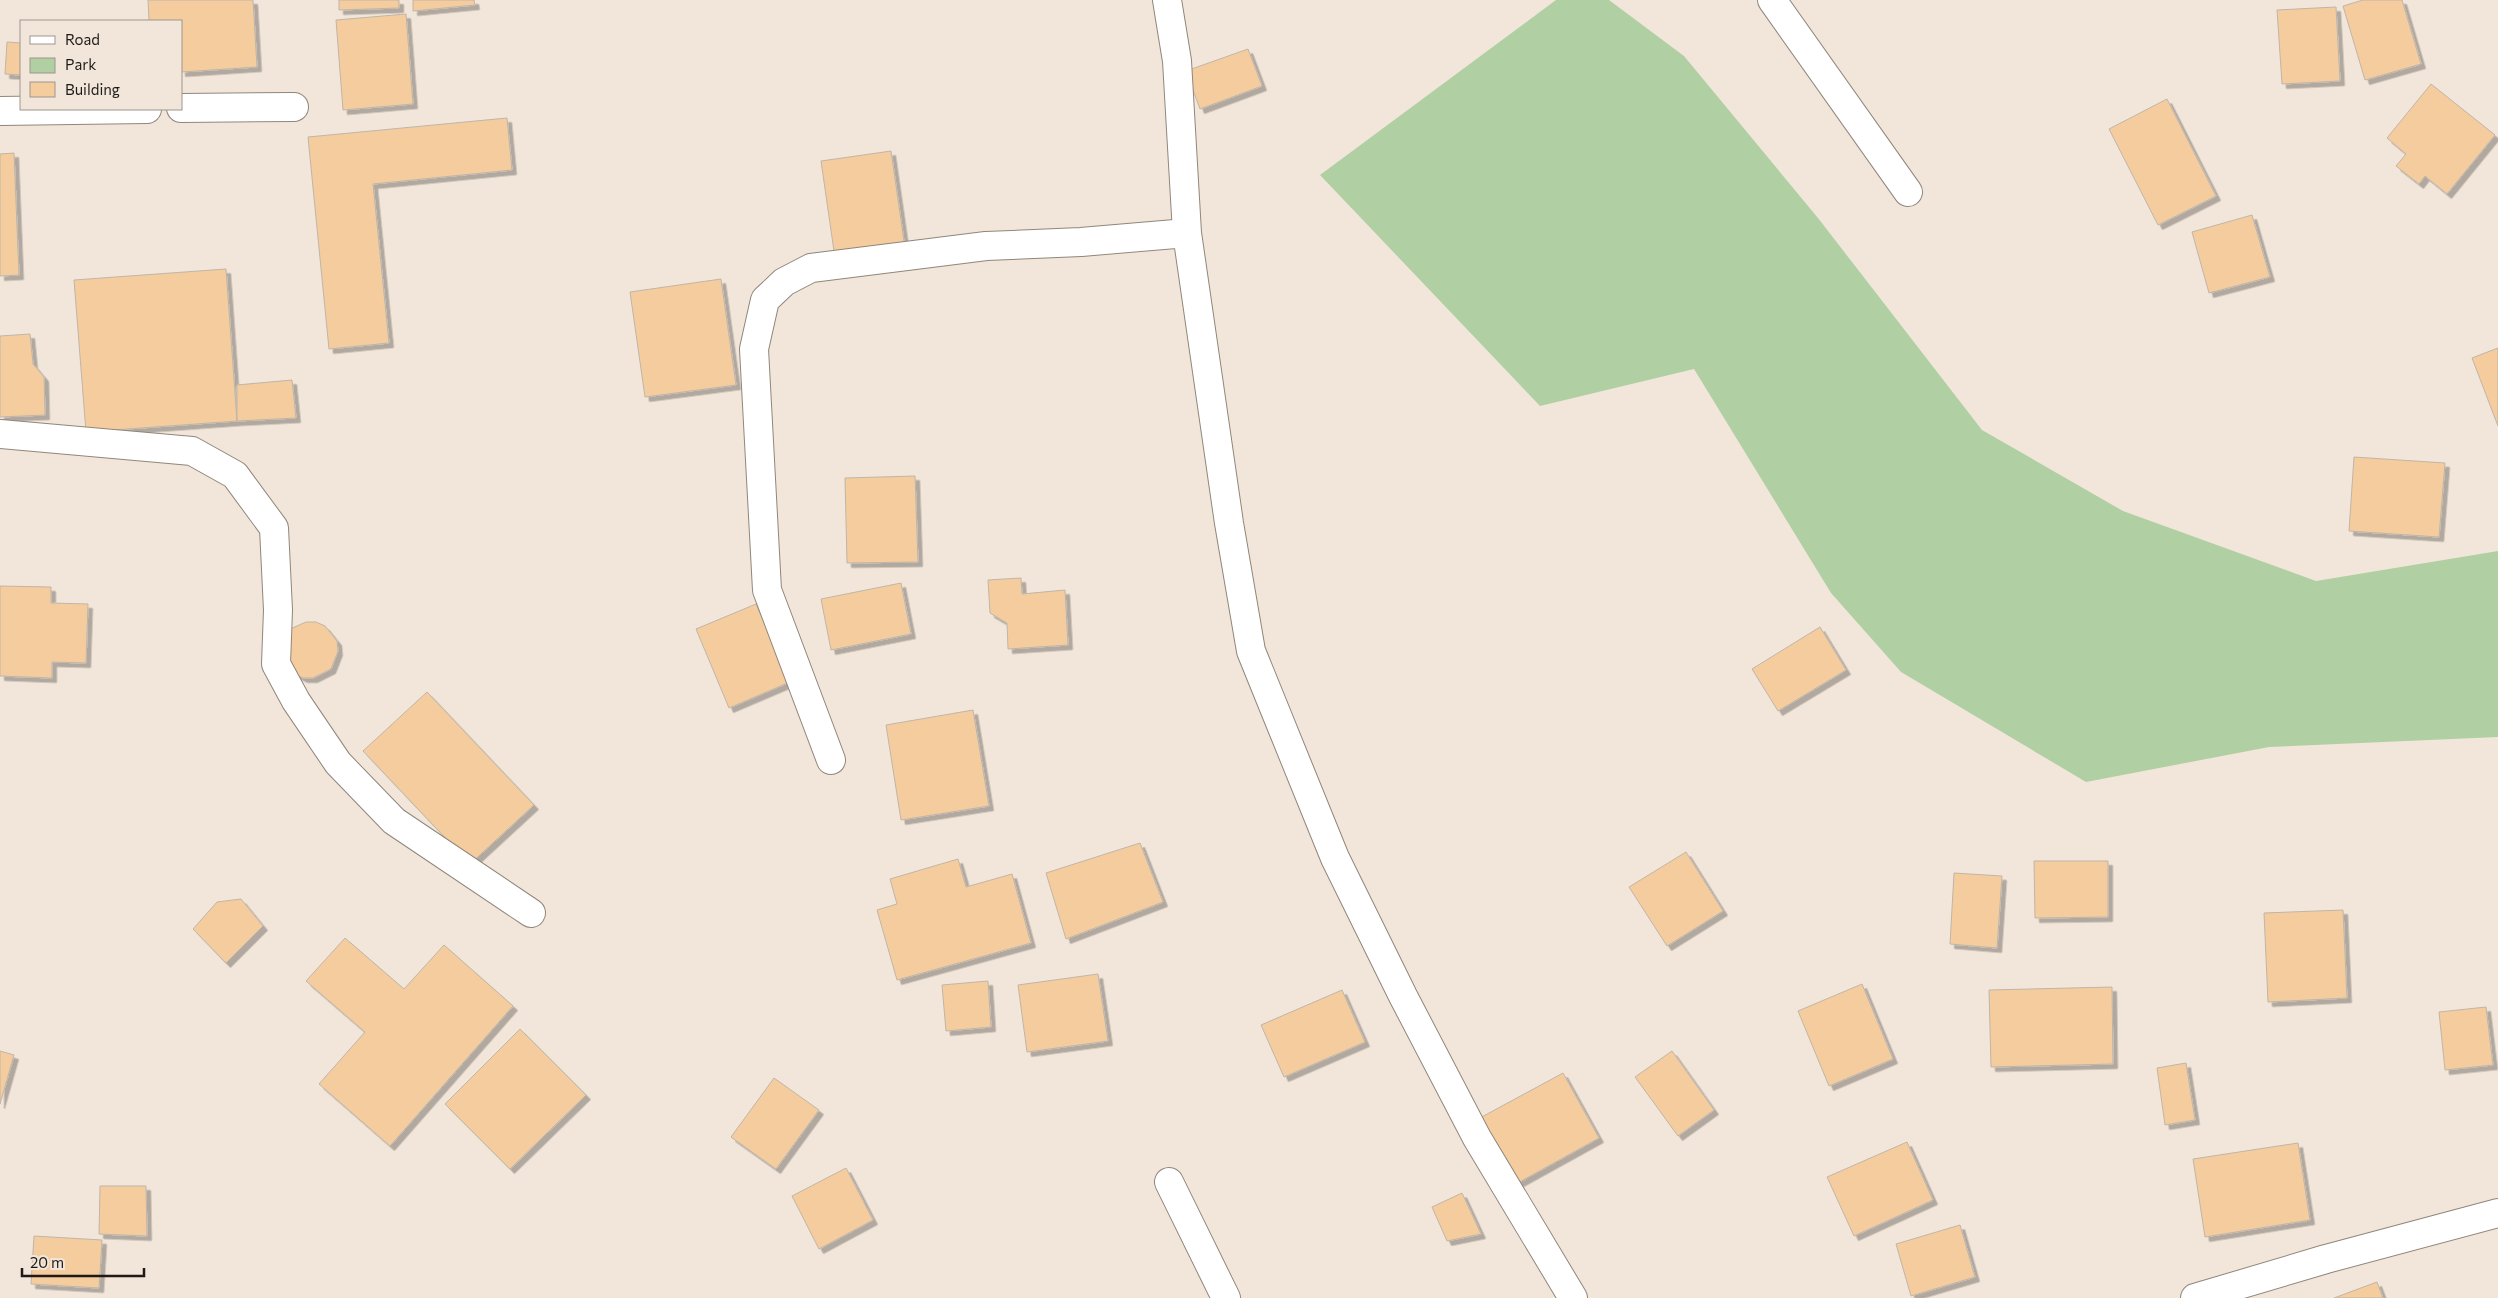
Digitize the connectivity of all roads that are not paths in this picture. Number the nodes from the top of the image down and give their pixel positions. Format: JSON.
{"nodes":[{"id":1,"x":1167,"y":0,"type":"edge"},
{"id":2,"x":1772,"y":0,"type":"edge"},
{"id":3,"x":294,"y":106,"type":"dead end"},
{"id":4,"x":182,"y":108,"type":"edge"},
{"id":5,"x":74,"y":110,"type":"edge"},
{"id":6,"x":0,"y":111,"type":"edge"},
{"id":7,"x":1908,"y":192,"type":"dead end"},
{"id":8,"x":1187,"y":232,"type":"junction"},
{"id":9,"x":0,"y":434,"type":"edge"},
{"id":10,"x":831,"y":760,"type":"dead end"},
{"id":11,"x":531,"y":913,"type":"dead end"},
{"id":12,"x":1169,"y":1182,"type":"dead end"},
{"id":13,"x":2498,"y":1213,"type":"edge"},
{"id":14,"x":1226,"y":1298,"type":"edge"},
{"id":15,"x":1573,"y":1298,"type":"edge"},
{"id":16,"x":2195,"y":1298,"type":"edge"}],
"edges":[{"from":1,"to":8,"type":"street"},
{"from":2,"to":7,"type":"street"},
{"from":3,"to":4,"type":"street"},
{"from":5,"to":6,"type":"street"},
{"from":8,"to":10,"type":"street"},
{"from":8,"to":15,"type":"street"},
{"from":9,"to":11,"type":"street"},
{"from":12,"to":14,"type":"street"},
{"from":13,"to":16,"type":"street"}]}
